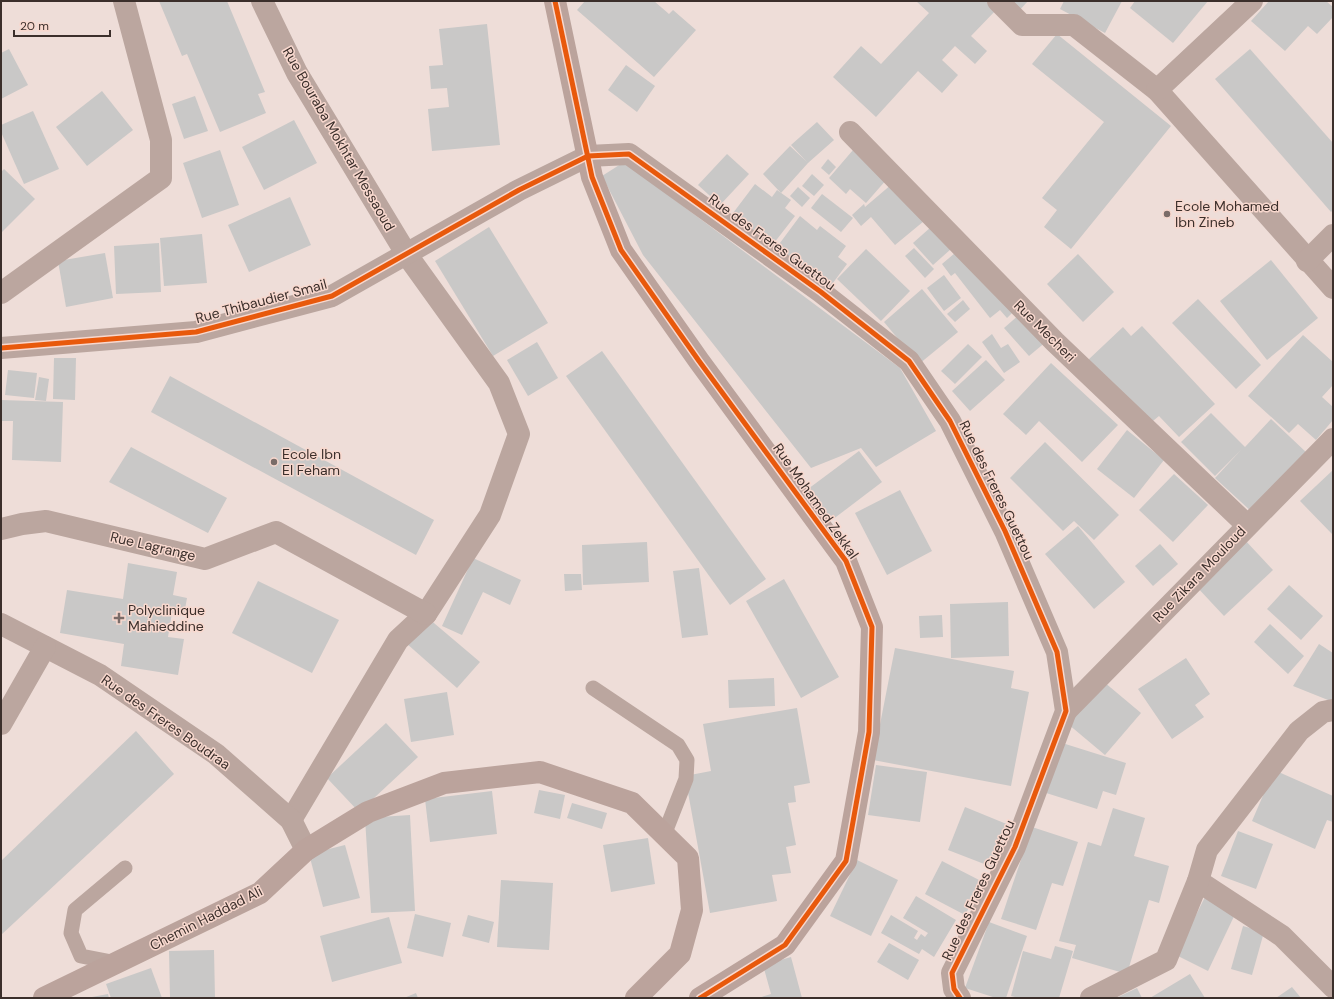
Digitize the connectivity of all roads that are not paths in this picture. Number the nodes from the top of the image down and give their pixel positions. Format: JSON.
{"nodes":[{"id":1,"x":124,"y":1,"type":"edge"},
{"id":2,"x":262,"y":1,"type":"edge"},
{"id":3,"x":555,"y":1,"type":"edge"},
{"id":4,"x":998,"y":1,"type":"edge"},
{"id":5,"x":1252,"y":1,"type":"edge"},
{"id":6,"x":1157,"y":90,"type":"junction"},
{"id":7,"x":850,"y":132,"type":"dead end"},
{"id":8,"x":588,"y":156,"type":"junction"},
{"id":9,"x":1333,"y":235,"type":"edge"},
{"id":10,"x":406,"y":255,"type":"junction"},
{"id":11,"x":1307,"y":261,"type":"junction"},
{"id":12,"x":1333,"y":288,"type":"edge"},
{"id":13,"x":1,"y":293,"type":"edge"},
{"id":14,"x":1,"y":348,"type":"edge"},
{"id":15,"x":1333,"y":439,"type":"edge"},
{"id":16,"x":1247,"y":525,"type":"junction"},
{"id":17,"x":1,"y":529,"type":"edge"},
{"id":18,"x":426,"y":614,"type":"junction"},
{"id":19,"x":1,"y":624,"type":"edge"},
{"id":20,"x":45,"y":647,"type":"junction"},
{"id":21,"x":593,"y":688,"type":"dead end"},
{"id":22,"x":1333,"y":710,"type":"edge"},
{"id":23,"x":1066,"y":711,"type":"junction"},
{"id":24,"x":1,"y":724,"type":"edge"},
{"id":25,"x":291,"y":820,"type":"junction"},
{"id":26,"x":664,"y":835,"type":"junction"},
{"id":27,"x":306,"y":850,"type":"junction"},
{"id":28,"x":125,"y":868,"type":"dead end"},
{"id":29,"x":1198,"y":881,"type":"junction"},
{"id":30,"x":118,"y":963,"type":"junction"},
{"id":31,"x":1333,"y":987,"type":"edge"},
{"id":32,"x":44,"y":998,"type":"edge"},
{"id":33,"x":636,"y":998,"type":"edge"},
{"id":34,"x":700,"y":998,"type":"edge"},
{"id":35,"x":960,"y":998,"type":"edge"},
{"id":36,"x":1091,"y":998,"type":"edge"}],
"edges":[{"from":1,"to":13,"type":"street"},
{"from":2,"to":10,"type":"street","name":"Rue Bouraba Mokhtar Messaoud"},
{"from":3,"to":8,"type":"street","name":"Rue Mohamed Zekkal"},
{"from":4,"to":6,"type":"street"},
{"from":5,"to":6,"type":"street"},
{"from":6,"to":11,"type":"street"},
{"from":7,"to":16,"type":"street","name":"Rue Mecheri"},
{"from":8,"to":10,"type":"street","name":"Rue Thibaudier Smail"},
{"from":8,"to":23,"type":"street","name":"Rue des Freres Guettou"},
{"from":8,"to":34,"type":"street","name":"Rue Mohamed Zekkal"},
{"from":9,"to":11,"type":"street"},
{"from":10,"to":14,"type":"street","name":"Rue Thibaudier Smail"},
{"from":10,"to":18,"type":"street","name":"Rue Bouraba Mokhtar Messaoud"},
{"from":11,"to":12,"type":"street"},
{"from":15,"to":16,"type":"street","name":"Rue Zikara Mouloud"},
{"from":16,"to":23,"type":"street","name":"Rue Zikara Mouloud"},
{"from":17,"to":18,"type":"street","name":"Rue Lagrange"},
{"from":18,"to":25,"type":"street","name":"Rue Bouraba Mokhtar Messaoud"},
{"from":19,"to":20,"type":"street","name":"Rue des Freres Boudraa"},
{"from":20,"to":24,"type":"street"},
{"from":20,"to":25,"type":"street","name":"Rue des Freres Boudraa"},
{"from":21,"to":26,"type":"lane"},
{"from":22,"to":29,"type":"street"},
{"from":23,"to":35,"type":"street","name":"Rue des Freres Guettou"},
{"from":25,"to":27,"type":"street","name":"Rue des Freres Boudraa"},
{"from":26,"to":27,"type":"street","name":"Chemin Haddad Ali"},
{"from":26,"to":33,"type":"street","name":"Chemin Haddad Ali"},
{"from":27,"to":30,"type":"street","name":"Chemin Haddad Ali"},
{"from":28,"to":30,"type":"lane"},
{"from":29,"to":31,"type":"street"},
{"from":29,"to":36,"type":"street"},
{"from":30,"to":32,"type":"street","name":"Chemin Haddad Ali"}]}
